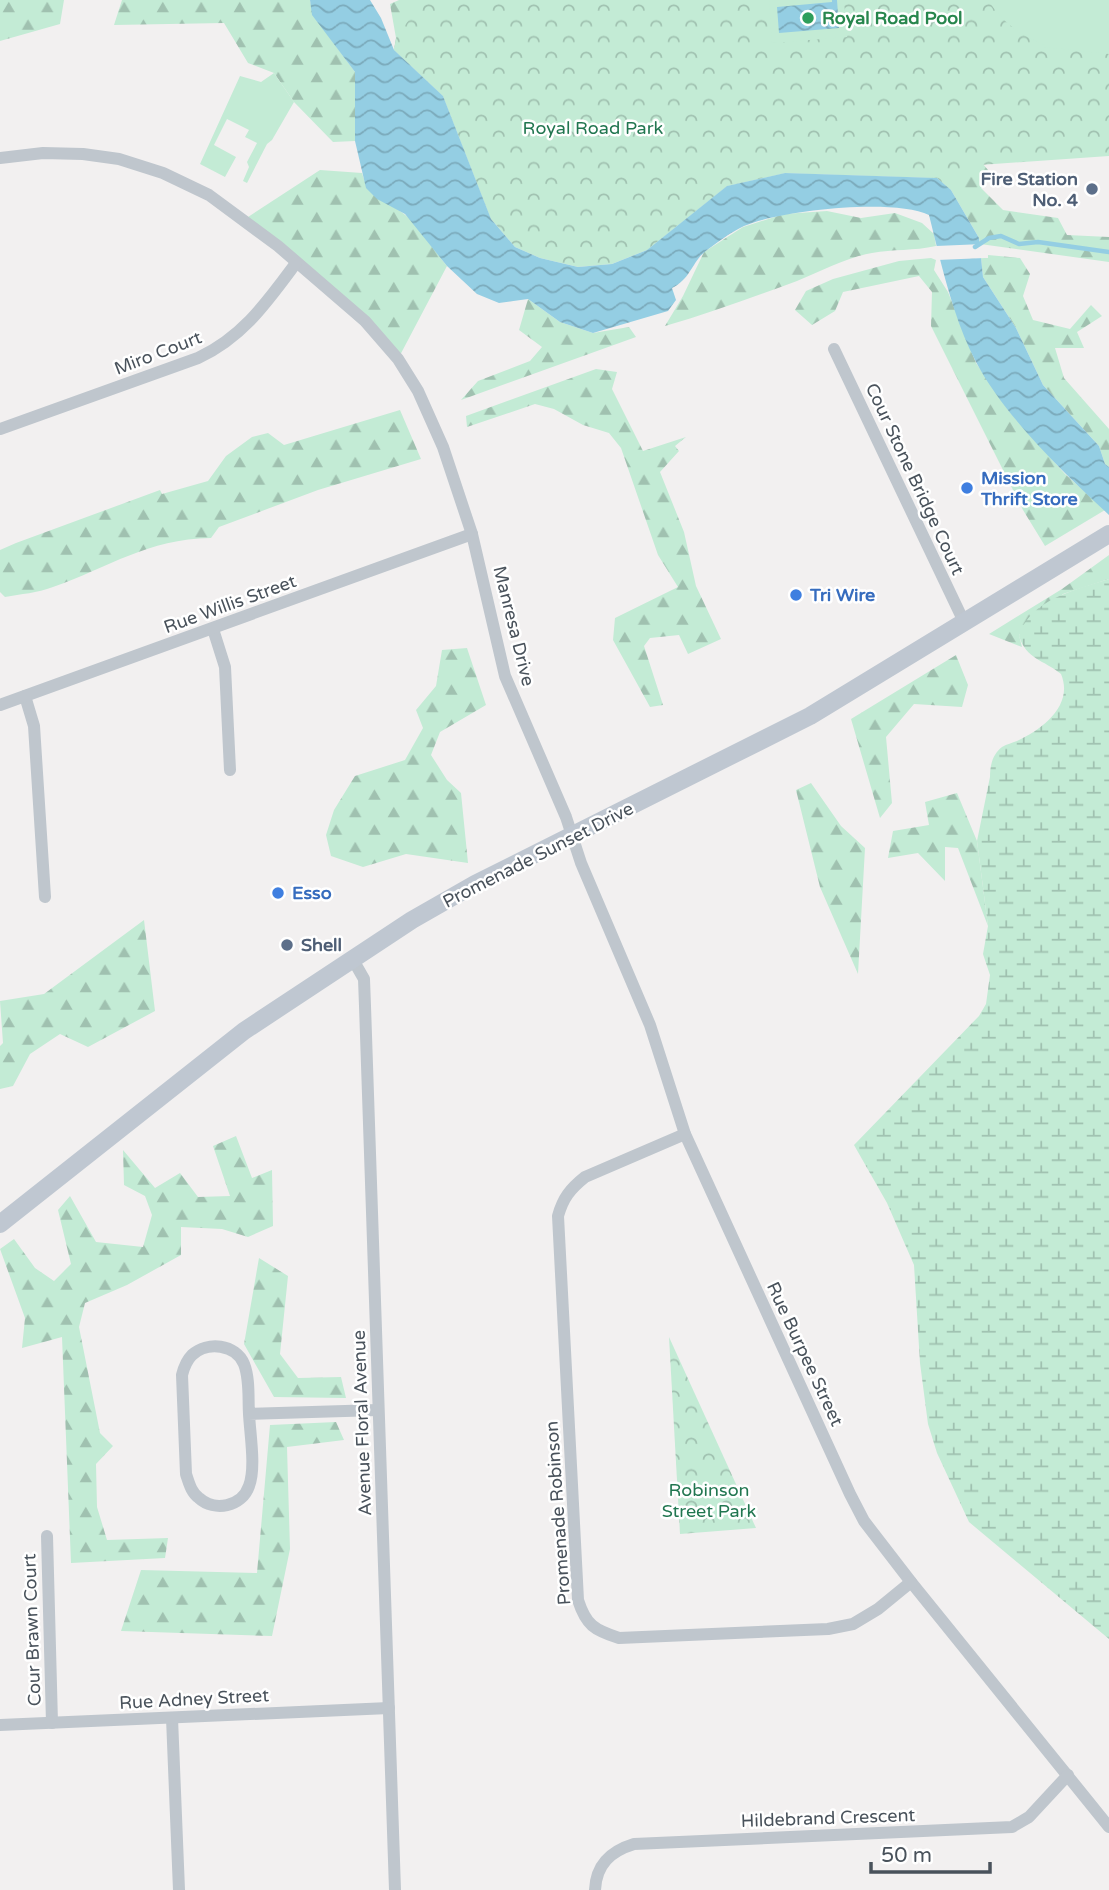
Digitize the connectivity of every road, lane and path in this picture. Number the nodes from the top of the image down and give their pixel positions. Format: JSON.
{"nodes":[{"id":1,"x":0,"y":158,"type":"edge"},
{"id":2,"x":296,"y":263,"type":"junction"},
{"id":3,"x":834,"y":349,"type":"dead end"},
{"id":4,"x":0,"y":429,"type":"edge"},
{"id":5,"x":472,"y":534,"type":"junction"},
{"id":6,"x":1108,"y":534,"type":"edge"},
{"id":7,"x":965,"y":624,"type":"junction"},
{"id":8,"x":213,"y":629,"type":"junction"},
{"id":9,"x":25,"y":696,"type":"junction"},
{"id":10,"x":0,"y":705,"type":"edge"},
{"id":11,"x":230,"y":769,"type":"dead end"},
{"id":12,"x":573,"y":836,"type":"junction"},
{"id":13,"x":45,"y":897,"type":"dead end"},
{"id":14,"x":352,"y":958,"type":"junction"},
{"id":15,"x":685,"y":1133,"type":"junction"},
{"id":16,"x":0,"y":1224,"type":"edge"},
{"id":17,"x":379,"y":1410,"type":"junction"},
{"id":18,"x":248,"y":1414,"type":"junction"},
{"id":19,"x":47,"y":1536,"type":"dead end"},
{"id":20,"x":911,"y":1582,"type":"junction"},
{"id":21,"x":389,"y":1708,"type":"junction"},
{"id":22,"x":172,"y":1717,"type":"junction"},
{"id":23,"x":52,"y":1723,"type":"junction"},
{"id":24,"x":0,"y":1725,"type":"edge"},
{"id":25,"x":1068,"y":1775,"type":"junction"},
{"id":26,"x":1109,"y":1827,"type":"edge"},
{"id":27,"x":179,"y":1890,"type":"edge"},
{"id":28,"x":395,"y":1890,"type":"edge"},
{"id":29,"x":595,"y":1890,"type":"edge"}],
"edges":[{"from":1,"to":2,"type":"street","name":"Manresa Drive"},
{"from":2,"to":4,"type":"street","name":"Miro Court"},
{"from":2,"to":5,"type":"street","name":"Manresa Drive"},
{"from":3,"to":7,"type":"street","name":"Cour Stone Bridge Court"},
{"from":5,"to":8,"type":"street","name":"Rue Willis Street"},
{"from":5,"to":12,"type":"street","name":"Manresa Drive"},
{"from":6,"to":7,"type":"street","name":"Promenade Sunset Drive"},
{"from":7,"to":12,"type":"street","name":"Promenade Sunset Drive"},
{"from":8,"to":9,"type":"street","name":"Rue Willis Street"},
{"from":8,"to":11,"type":"street"},
{"from":9,"to":10,"type":"street","name":"Rue Willis Street"},
{"from":9,"to":13,"type":"street"},
{"from":12,"to":14,"type":"street","name":"Promenade Sunset Drive"},
{"from":12,"to":15,"type":"street","name":"Rue Burpee Street"},
{"from":14,"to":16,"type":"street","name":"Promenade Sunset Drive"},
{"from":14,"to":17,"type":"street","name":"Avenue Floral Avenue"},
{"from":15,"to":20,"type":"street","name":"Rue Burpee Street"},
{"from":15,"to":20,"type":"street","name":"Promenade Robinson"},
{"from":17,"to":18,"type":"street"},
{"from":17,"to":21,"type":"street","name":"Avenue Floral Avenue"},
{"from":18,"to":18,"type":"street"},
{"from":19,"to":23,"type":"street","name":"Cour Brawn Court"},
{"from":20,"to":25,"type":"street","name":"Rue Burpee Street"},
{"from":21,"to":22,"type":"street","name":"Rue Adney Street"},
{"from":21,"to":28,"type":"street","name":"Avenue Floral Avenue"},
{"from":22,"to":23,"type":"street","name":"Rue Adney Street"},
{"from":22,"to":27,"type":"street"},
{"from":23,"to":24,"type":"street","name":"Rue Adney Street"},
{"from":25,"to":26,"type":"street","name":"Rue Burpee Street"},
{"from":25,"to":29,"type":"street","name":"Hildebrand Crescent"}]}
